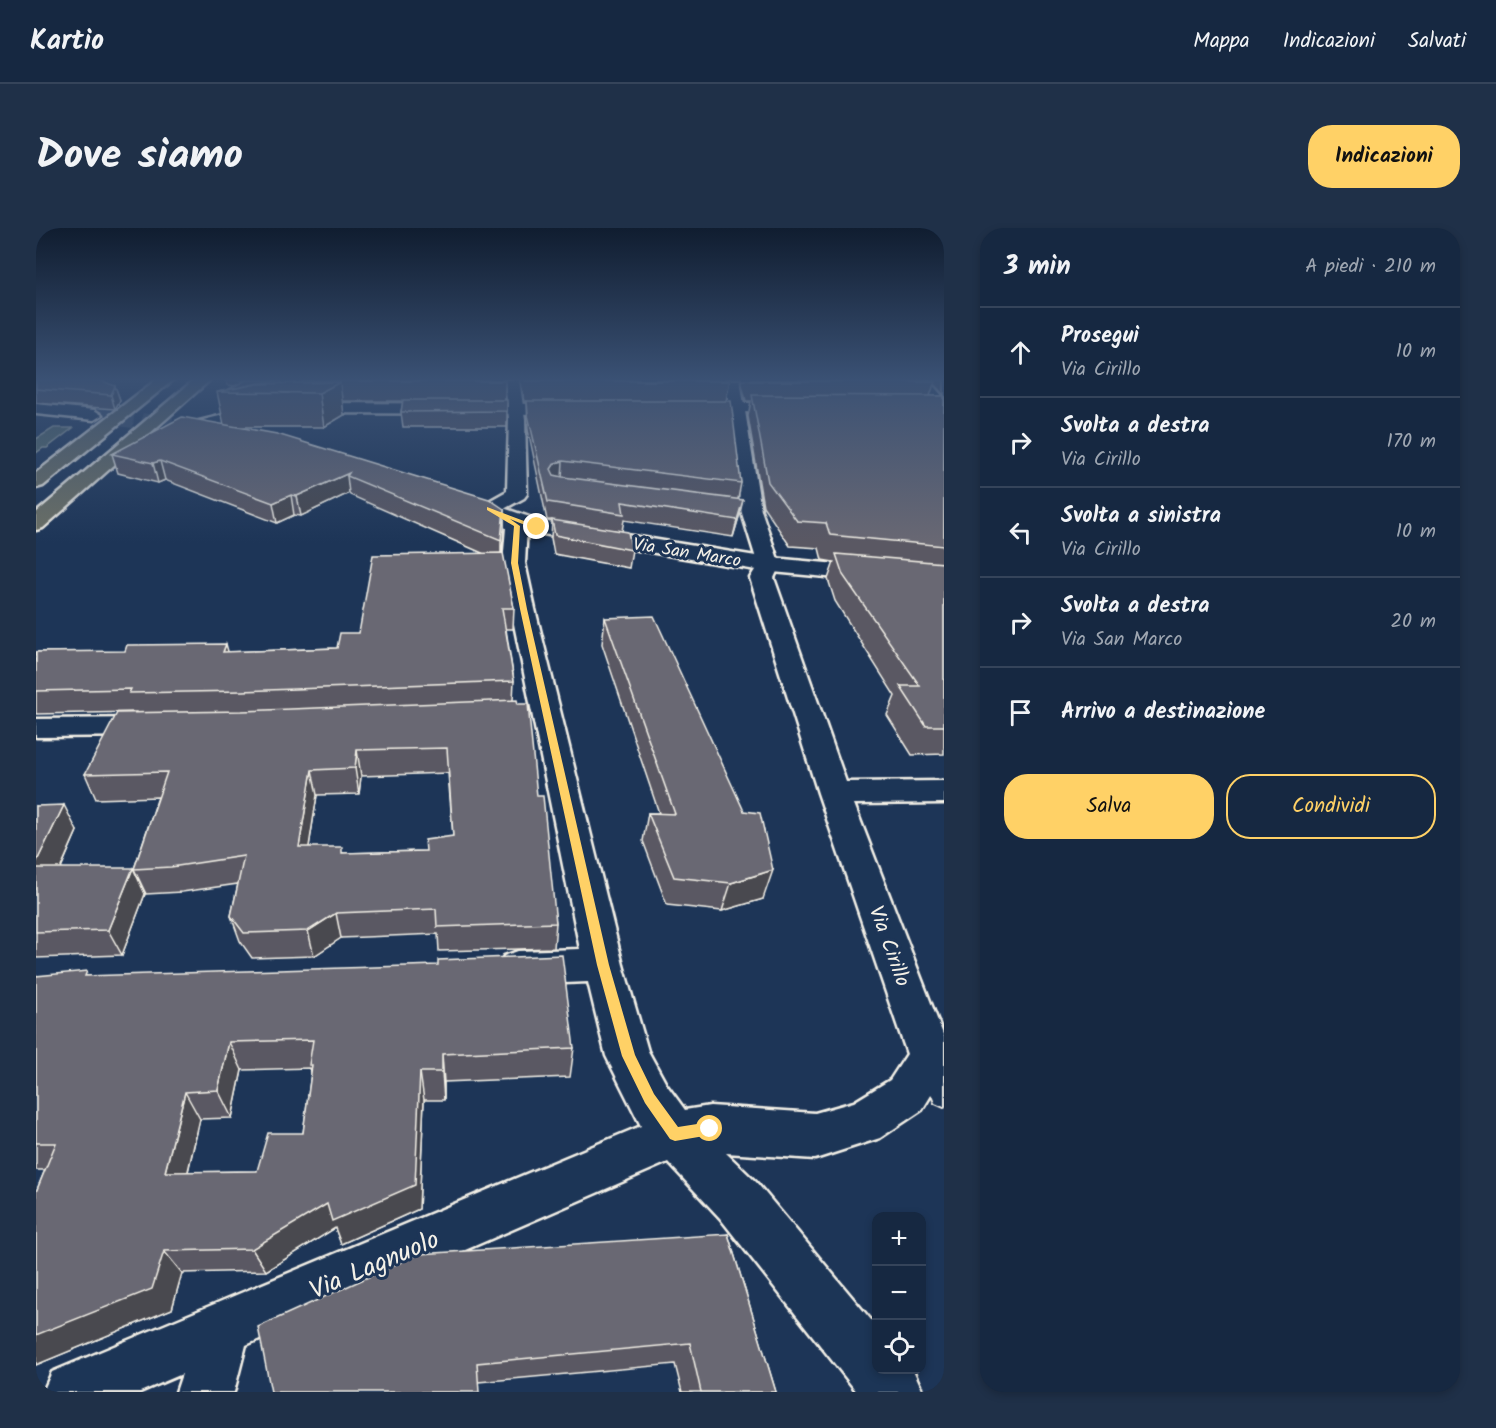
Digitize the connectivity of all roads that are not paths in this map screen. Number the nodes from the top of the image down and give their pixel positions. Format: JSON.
{"nodes":[{"id":1,"x":97,"y":434,"type":"edge"},
{"id":2,"x":141,"y":434,"type":"edge"},
{"id":3,"x":231,"y":434,"type":"edge"},
{"id":4,"x":516,"y":434,"type":"edge"},
{"id":5,"x":741,"y":434,"type":"edge"},
{"id":6,"x":235,"y":435,"type":"edge"},
{"id":7,"x":36,"y":482,"type":"edge"},
{"id":8,"x":443,"y":493,"type":"edge"},
{"id":9,"x":494,"y":506,"type":"junction"},
{"id":10,"x":727,"y":507,"type":"edge"},
{"id":11,"x":751,"y":510,"type":"junction"},
{"id":12,"x":36,"y":524,"type":"edge"},
{"id":13,"x":768,"y":565,"type":"junction"},
{"id":14,"x":944,"y":581,"type":"edge"},
{"id":15,"x":178,"y":726,"type":"edge"},
{"id":16,"x":36,"y":728,"type":"edge"},
{"id":17,"x":834,"y":792,"type":"junction"},
{"id":18,"x":944,"y":792,"type":"edge"},
{"id":19,"x":603,"y":965,"type":"junction"},
{"id":20,"x":485,"y":969,"type":"edge"},
{"id":21,"x":930,"y":1057,"type":"junction"},
{"id":22,"x":944,"y":1094,"type":"edge"},
{"id":23,"x":675,"y":1135,"type":"junction"},
{"id":24,"x":224,"y":1326,"type":"junction"},
{"id":25,"x":72,"y":1392,"type":"edge"},
{"id":26,"x":205,"y":1392,"type":"edge"},
{"id":27,"x":894,"y":1392,"type":"edge"}],
"edges":[{"from":1,"to":7,"type":"highway"},
{"from":2,"to":12,"type":"highway"},
{"from":3,"to":6,"type":"street"},
{"from":4,"to":9,"type":"street"},
{"from":5,"to":11,"type":"street","name":"Via Cirillo"},
{"from":8,"to":9,"type":"street","name":"Via San Marco"},
{"from":9,"to":13,"type":"street","name":"Via San Marco"},
{"from":9,"to":19,"type":"street"},
{"from":10,"to":11,"type":"street"},
{"from":11,"to":13,"type":"street","name":"Via Cirillo"},
{"from":13,"to":14,"type":"street","name":"Via San Marco"},
{"from":13,"to":17,"type":"street","name":"Via Cirillo"},
{"from":15,"to":16,"type":"street"},
{"from":17,"to":18,"type":"street"},
{"from":17,"to":21,"type":"street","name":"Via Cirillo"},
{"from":19,"to":20,"type":"street"},
{"from":19,"to":23,"type":"street"},
{"from":21,"to":22,"type":"lane"},
{"from":21,"to":23,"type":"street"},
{"from":23,"to":24,"type":"street","name":"Via Lagnuolo"},
{"from":23,"to":27,"type":"street"},
{"from":24,"to":25,"type":"street","name":"Via Lagnuolo"},
{"from":24,"to":26,"type":"street"}]}
